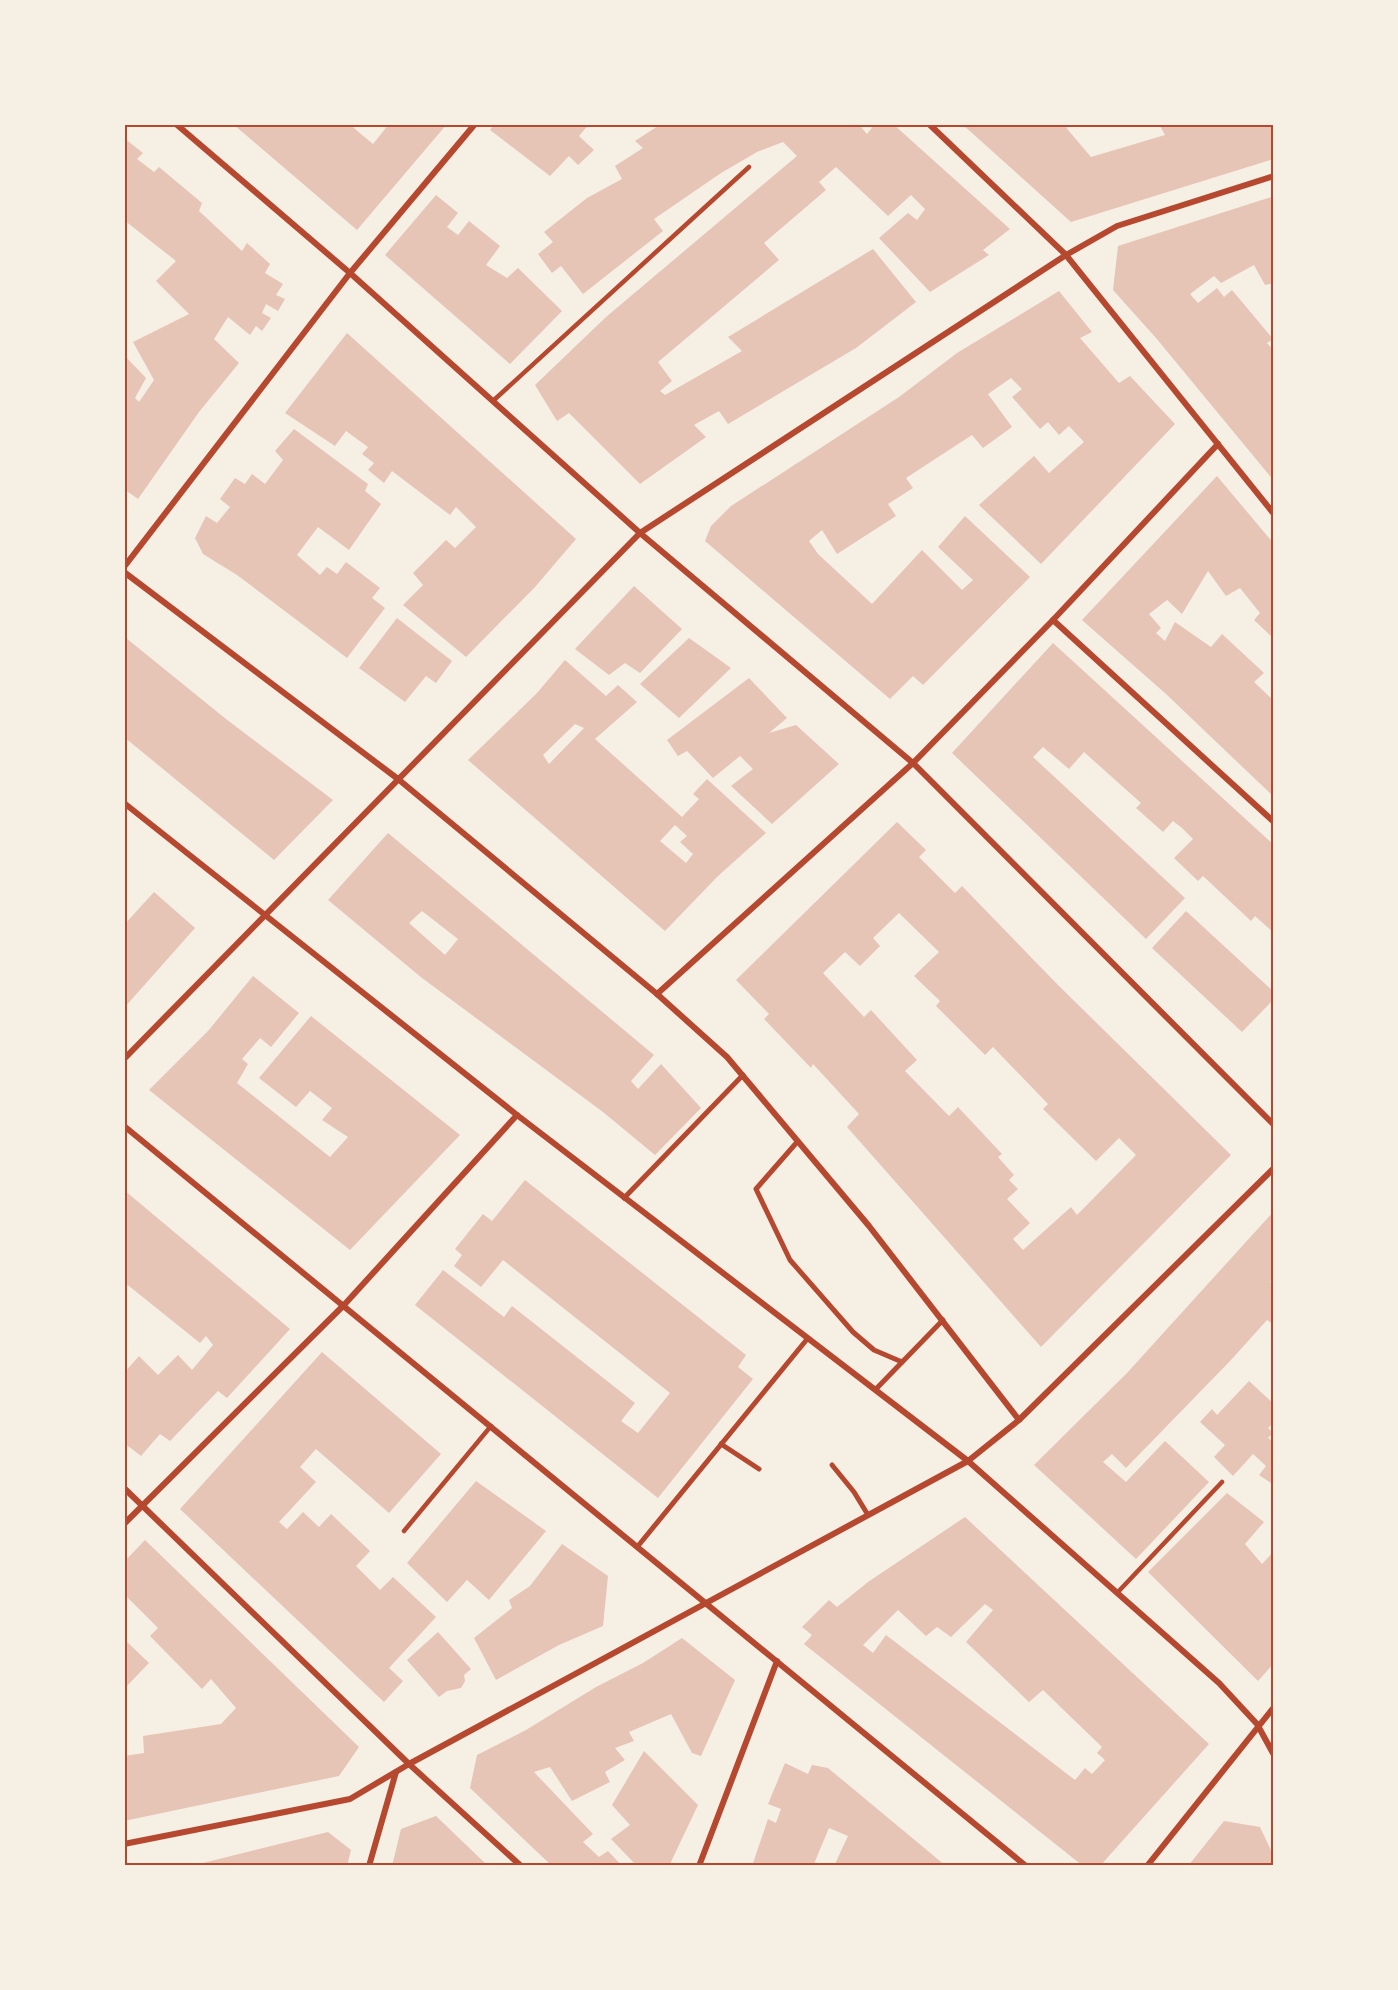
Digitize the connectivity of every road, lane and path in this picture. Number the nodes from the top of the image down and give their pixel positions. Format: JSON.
{"nodes":[{"id":1,"x":176,"y":124,"type":"edge"},
{"id":2,"x":475,"y":124,"type":"edge"},
{"id":3,"x":929,"y":124,"type":"edge"},
{"id":4,"x":749,"y":167,"type":"dead end"},
{"id":5,"x":1274,"y":176,"type":"edge"},
{"id":6,"x":1066,"y":255,"type":"junction"},
{"id":7,"x":350,"y":273,"type":"junction"},
{"id":8,"x":494,"y":400,"type":"junction"},
{"id":9,"x":1218,"y":444,"type":"junction"},
{"id":10,"x":1274,"y":514,"type":"edge"},
{"id":11,"x":640,"y":532,"type":"junction"},
{"id":12,"x":124,"y":567,"type":"edge"},
{"id":13,"x":124,"y":572,"type":"edge"},
{"id":14,"x":1053,"y":620,"type":"junction"},
{"id":15,"x":913,"y":763,"type":"junction"},
{"id":16,"x":398,"y":779,"type":"junction"},
{"id":17,"x":124,"y":803,"type":"edge"},
{"id":18,"x":1274,"y":822,"type":"edge"},
{"id":19,"x":265,"y":914,"type":"junction"},
{"id":20,"x":657,"y":994,"type":"junction"},
{"id":21,"x":124,"y":1059,"type":"edge"},
{"id":22,"x":743,"y":1075,"type":"junction"},
{"id":23,"x":517,"y":1115,"type":"junction"},
{"id":24,"x":1274,"y":1125,"type":"edge"},
{"id":25,"x":124,"y":1126,"type":"edge"},
{"id":26,"x":798,"y":1141,"type":"junction"},
{"id":27,"x":1274,"y":1168,"type":"edge"},
{"id":28,"x":624,"y":1198,"type":"junction"},
{"id":29,"x":344,"y":1305,"type":"junction"},
{"id":30,"x":943,"y":1320,"type":"junction"},
{"id":31,"x":808,"y":1338,"type":"junction"},
{"id":32,"x":902,"y":1362,"type":"junction"},
{"id":33,"x":875,"y":1390,"type":"junction"},
{"id":34,"x":1019,"y":1420,"type":"junction"},
{"id":35,"x":491,"y":1426,"type":"junction"},
{"id":36,"x":721,"y":1444,"type":"junction"},
{"id":37,"x":968,"y":1461,"type":"junction"},
{"id":38,"x":832,"y":1465,"type":"dead end"},
{"id":39,"x":759,"y":1469,"type":"dead end"},
{"id":40,"x":1222,"y":1482,"type":"dead end"},
{"id":41,"x":124,"y":1488,"type":"edge"},
{"id":42,"x":143,"y":1505,"type":"junction"},
{"id":43,"x":868,"y":1515,"type":"junction"},
{"id":44,"x":124,"y":1524,"type":"edge"},
{"id":45,"x":404,"y":1532,"type":"dead end"},
{"id":46,"x":638,"y":1546,"type":"junction"},
{"id":47,"x":1117,"y":1593,"type":"junction"},
{"id":48,"x":707,"y":1603,"type":"junction"},
{"id":49,"x":777,"y":1660,"type":"junction"},
{"id":50,"x":1274,"y":1707,"type":"edge"},
{"id":51,"x":1257,"y":1724,"type":"junction"},
{"id":52,"x":1274,"y":1755,"type":"edge"},
{"id":53,"x":409,"y":1764,"type":"junction"},
{"id":54,"x":396,"y":1771,"type":"junction"},
{"id":55,"x":124,"y":1844,"type":"edge"},
{"id":56,"x":369,"y":1866,"type":"edge"},
{"id":57,"x":520,"y":1866,"type":"edge"},
{"id":58,"x":699,"y":1866,"type":"edge"},
{"id":59,"x":1026,"y":1866,"type":"edge"},
{"id":60,"x":1147,"y":1866,"type":"edge"}],
"edges":[{"from":1,"to":7,"type":"street"},
{"from":2,"to":7,"type":"street"},
{"from":3,"to":6,"type":"street"},
{"from":4,"to":8,"type":"lane"},
{"from":5,"to":6,"type":"street"},
{"from":6,"to":9,"type":"street"},
{"from":6,"to":11,"type":"street"},
{"from":7,"to":8,"type":"street"},
{"from":7,"to":12,"type":"street"},
{"from":8,"to":11,"type":"street"},
{"from":9,"to":10,"type":"street"},
{"from":9,"to":14,"type":"street"},
{"from":11,"to":15,"type":"street"},
{"from":11,"to":16,"type":"street"},
{"from":13,"to":16,"type":"street"},
{"from":14,"to":15,"type":"street"},
{"from":14,"to":18,"type":"street"},
{"from":15,"to":20,"type":"street"},
{"from":15,"to":24,"type":"street"},
{"from":16,"to":19,"type":"street"},
{"from":16,"to":20,"type":"street"},
{"from":17,"to":19,"type":"street"},
{"from":19,"to":21,"type":"street"},
{"from":19,"to":23,"type":"street"},
{"from":20,"to":22,"type":"street"},
{"from":22,"to":26,"type":"street"},
{"from":22,"to":28,"type":"street"},
{"from":23,"to":28,"type":"street"},
{"from":23,"to":29,"type":"street"},
{"from":25,"to":29,"type":"street"},
{"from":26,"to":30,"type":"street"},
{"from":26,"to":32,"type":"street"},
{"from":27,"to":34,"type":"street"},
{"from":28,"to":31,"type":"street"},
{"from":29,"to":35,"type":"street"},
{"from":29,"to":42,"type":"street"},
{"from":30,"to":32,"type":"street"},
{"from":30,"to":34,"type":"street"},
{"from":31,"to":33,"type":"street"},
{"from":31,"to":36,"type":"street"},
{"from":32,"to":33,"type":"street"},
{"from":33,"to":37,"type":"street"},
{"from":34,"to":37,"type":"street"},
{"from":35,"to":45,"type":"lane"},
{"from":35,"to":46,"type":"street"},
{"from":36,"to":39,"type":"street"},
{"from":36,"to":46,"type":"street"},
{"from":37,"to":43,"type":"street"},
{"from":37,"to":47,"type":"street"},
{"from":38,"to":43,"type":"street"},
{"from":40,"to":47,"type":"lane"},
{"from":41,"to":42,"type":"street"},
{"from":42,"to":44,"type":"street"},
{"from":42,"to":53,"type":"street"},
{"from":43,"to":48,"type":"street"},
{"from":46,"to":48,"type":"street"},
{"from":47,"to":51,"type":"street"},
{"from":48,"to":49,"type":"street"},
{"from":48,"to":53,"type":"street"},
{"from":49,"to":58,"type":"street"},
{"from":49,"to":59,"type":"street"},
{"from":50,"to":51,"type":"street"},
{"from":51,"to":52,"type":"street"},
{"from":51,"to":60,"type":"street"},
{"from":53,"to":54,"type":"street"},
{"from":53,"to":57,"type":"street"},
{"from":54,"to":55,"type":"street"},
{"from":54,"to":56,"type":"street"}]}
